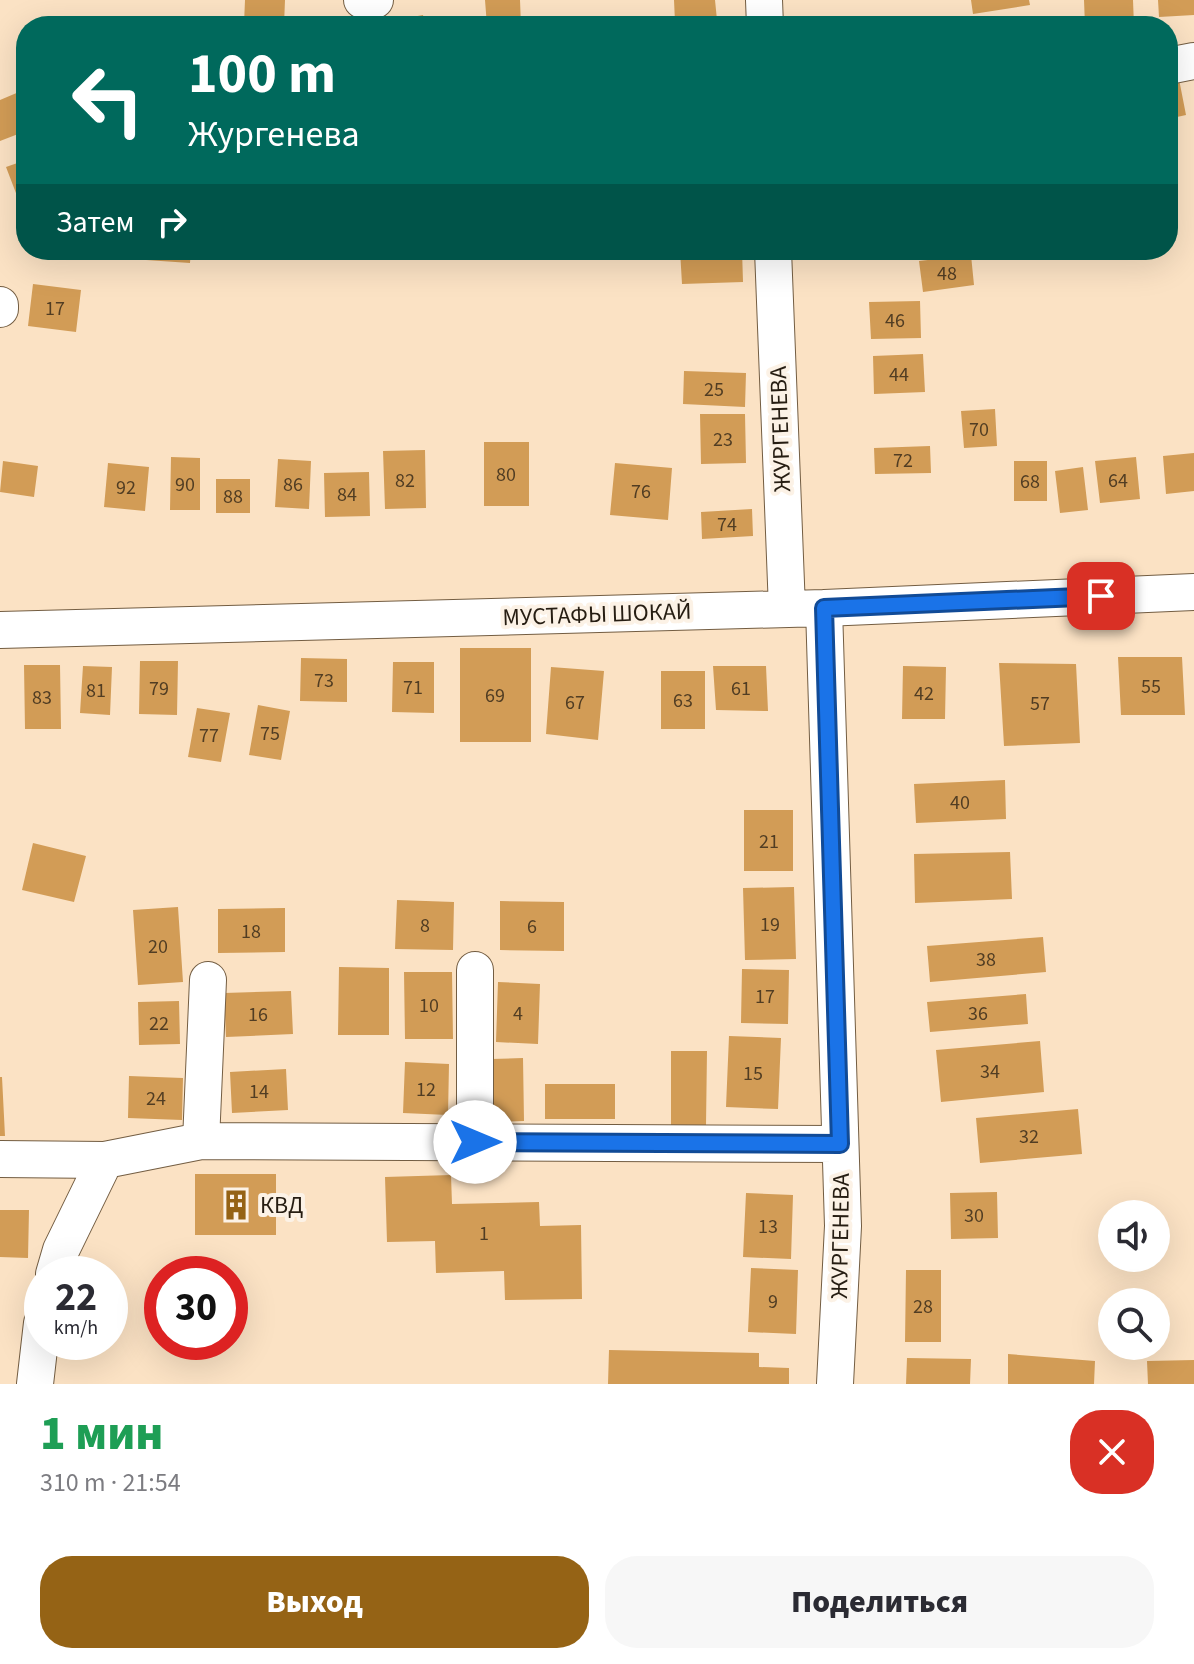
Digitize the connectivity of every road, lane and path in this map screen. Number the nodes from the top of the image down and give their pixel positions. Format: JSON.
{"nodes":[{"id":1,"x":362,"y":0,"type":"edge"},
{"id":2,"x":375,"y":0,"type":"edge"},
{"id":3,"x":773,"y":260,"type":"edge"},
{"id":4,"x":1194,"y":592,"type":"edge"},
{"id":5,"x":824,"y":608,"type":"junction"},
{"id":6,"x":787,"y":609,"type":"junction"},
{"id":7,"x":0,"y":630,"type":"edge"},
{"id":8,"x":475,"y":970,"type":"dead end"},
{"id":9,"x":208,"y":980,"type":"dead end"},
{"id":10,"x":201,"y":1141,"type":"junction"},
{"id":11,"x":475,"y":1142,"type":"junction"},
{"id":12,"x":840,"y":1144,"type":"junction"},
{"id":13,"x":0,"y":1159,"type":"edge"},
{"id":14,"x":105,"y":1160,"type":"junction"},
{"id":15,"x":59,"y":1256,"type":"edge"},
{"id":16,"x":38,"y":1360,"type":"edge"},
{"id":17,"x":35,"y":1384,"type":"edge"},
{"id":18,"x":835,"y":1384,"type":"edge"}],
"edges":[{"from":1,"to":2,"type":"street"},
{"from":3,"to":6,"type":"street","name":"ЖУРГЕНЕВА"},
{"from":4,"to":5,"type":"street","name":"МУСТАФЫ ШОКАЙ"},
{"from":5,"to":6,"type":"street","name":"МУСТАФЫ ШОКАЙ"},
{"from":5,"to":12,"type":"street","name":"ЖУРГЕНЕВА"},
{"from":6,"to":7,"type":"street","name":"МУСТАФЫ ШОКАЙ"},
{"from":8,"to":11,"type":"street"},
{"from":9,"to":10,"type":"street"},
{"from":10,"to":11,"type":"street"},
{"from":10,"to":14,"type":"street"},
{"from":11,"to":12,"type":"street"},
{"from":12,"to":18,"type":"street","name":"ЖУРГЕНЕВА"},
{"from":13,"to":14,"type":"street"},
{"from":14,"to":15,"type":"street"},
{"from":16,"to":17,"type":"street"}]}
